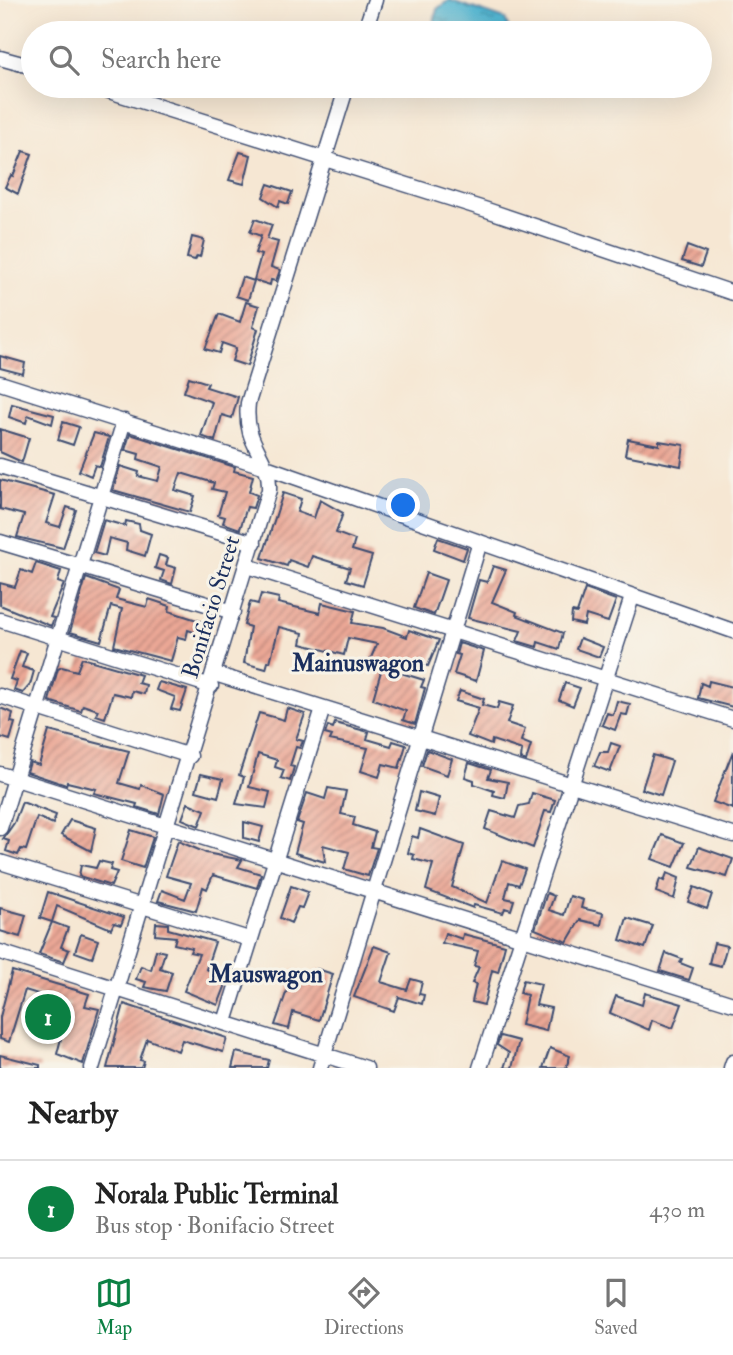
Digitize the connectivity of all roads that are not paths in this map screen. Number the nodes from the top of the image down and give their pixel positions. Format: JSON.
{"nodes":[{"id":1,"x":375,"y":0,"type":"edge"},
{"id":2,"x":368,"y":21,"type":"edge"},
{"id":3,"x":0,"y":58,"type":"edge"},
{"id":4,"x":21,"y":64,"type":"edge"},
{"id":5,"x":130,"y":98,"type":"edge"},
{"id":6,"x":343,"y":98,"type":"edge"},
{"id":7,"x":324,"y":160,"type":"junction"},
{"id":8,"x":733,"y":293,"type":"edge"},
{"id":9,"x":0,"y":383,"type":"edge"},
{"id":10,"x":124,"y":421,"type":"junction"},
{"id":11,"x":0,"y":466,"type":"edge"},
{"id":12,"x":266,"y":467,"type":"junction"},
{"id":13,"x":100,"y":496,"type":"junction"},
{"id":14,"x":0,"y":542,"type":"edge"},
{"id":15,"x":480,"y":542,"type":"junction"},
{"id":16,"x":254,"y":543,"type":"junction"},
{"id":17,"x":79,"y":566,"type":"junction"},
{"id":18,"x":247,"y":566,"type":"junction"},
{"id":19,"x":632,"y":597,"type":"junction"},
{"id":20,"x":233,"y":612,"type":"junction"},
{"id":21,"x":0,"y":620,"type":"edge"},
{"id":22,"x":733,"y":631,"type":"edge"},
{"id":23,"x":454,"y":633,"type":"junction"},
{"id":24,"x":56,"y":638,"type":"junction"},
{"id":25,"x":604,"y":679,"type":"junction"},
{"id":26,"x":213,"y":680,"type":"junction"},
{"id":27,"x":0,"y":696,"type":"edge"},
{"id":28,"x":35,"y":706,"type":"junction"},
{"id":29,"x":323,"y":708,"type":"junction"},
{"id":30,"x":733,"y":719,"type":"edge"},
{"id":31,"x":422,"y":738,"type":"junction"},
{"id":32,"x":190,"y":756,"type":"junction"},
{"id":33,"x":0,"y":774,"type":"edge"},
{"id":34,"x":15,"y":779,"type":"junction"},
{"id":35,"x":570,"y":784,"type":"junction"},
{"id":36,"x":168,"y":826,"type":"junction"},
{"id":37,"x":0,"y":828,"type":"edge"},
{"id":38,"x":733,"y":835,"type":"edge"},
{"id":39,"x":275,"y":860,"type":"junction"},
{"id":40,"x":0,"y":862,"type":"edge"},
{"id":41,"x":375,"y":892,"type":"junction"},
{"id":42,"x":143,"y":906,"type":"junction"},
{"id":43,"x":522,"y":938,"type":"junction"},
{"id":44,"x":249,"y":939,"type":"junction"},
{"id":45,"x":0,"y":951,"type":"edge"},
{"id":46,"x":118,"y":988,"type":"junction"},
{"id":47,"x":733,"y":1004,"type":"edge"},
{"id":48,"x":225,"y":1022,"type":"junction"},
{"id":49,"x":323,"y":1062,"type":"edge"},
{"id":50,"x":733,"y":1062,"type":"edge"},
{"id":51,"x":92,"y":1068,"type":"edge"},
{"id":52,"x":366,"y":1068,"type":"edge"},
{"id":53,"x":480,"y":1068,"type":"edge"},
{"id":54,"x":731,"y":1068,"type":"edge"}],
"edges":[{"from":1,"to":2,"type":"street"},
{"from":3,"to":4,"type":"street"},
{"from":5,"to":7,"type":"street"},
{"from":6,"to":7,"type":"street","name":"Bonifacio Street"},
{"from":7,"to":8,"type":"street"},
{"from":7,"to":12,"type":"street","name":"Bonifacio Street"},
{"from":9,"to":10,"type":"street"},
{"from":10,"to":12,"type":"street"},
{"from":10,"to":13,"type":"street"},
{"from":11,"to":13,"type":"street"},
{"from":12,"to":15,"type":"street"},
{"from":12,"to":16,"type":"street","name":"Bonifacio Street"},
{"from":13,"to":16,"type":"street"},
{"from":13,"to":17,"type":"street"},
{"from":14,"to":17,"type":"street"},
{"from":15,"to":19,"type":"street"},
{"from":15,"to":23,"type":"street"},
{"from":16,"to":18,"type":"street","name":"Bonifacio Street"},
{"from":17,"to":20,"type":"street"},
{"from":17,"to":24,"type":"street"},
{"from":18,"to":20,"type":"street","name":"Bonifacio Street"},
{"from":18,"to":23,"type":"street"},
{"from":19,"to":22,"type":"street"},
{"from":19,"to":25,"type":"street"},
{"from":20,"to":26,"type":"street","name":"Bonifacio Street"},
{"from":21,"to":24,"type":"street"},
{"from":23,"to":25,"type":"street"},
{"from":23,"to":31,"type":"street"},
{"from":24,"to":26,"type":"street"},
{"from":24,"to":28,"type":"street"},
{"from":25,"to":30,"type":"street"},
{"from":25,"to":35,"type":"street"},
{"from":26,"to":29,"type":"street"},
{"from":26,"to":32,"type":"street","name":"Bonifacio Street"},
{"from":27,"to":28,"type":"street"},
{"from":28,"to":32,"type":"street"},
{"from":28,"to":34,"type":"street"},
{"from":29,"to":31,"type":"street"},
{"from":29,"to":39,"type":"street"},
{"from":31,"to":35,"type":"street"},
{"from":31,"to":41,"type":"street"},
{"from":32,"to":36,"type":"street","name":"Bonifacio Street"},
{"from":33,"to":34,"type":"street"},
{"from":34,"to":36,"type":"street"},
{"from":34,"to":37,"type":"street"},
{"from":35,"to":38,"type":"street"},
{"from":35,"to":43,"type":"street"},
{"from":36,"to":39,"type":"street"},
{"from":36,"to":42,"type":"street","name":"Bonifacio Street"},
{"from":39,"to":41,"type":"street"},
{"from":39,"to":44,"type":"street"},
{"from":40,"to":42,"type":"street"},
{"from":41,"to":43,"type":"street"},
{"from":41,"to":49,"type":"street"},
{"from":42,"to":44,"type":"street"},
{"from":42,"to":46,"type":"street","name":"Bonifacio Street"},
{"from":43,"to":47,"type":"street"},
{"from":43,"to":53,"type":"street"},
{"from":44,"to":48,"type":"street"},
{"from":45,"to":46,"type":"street"},
{"from":46,"to":48,"type":"street"},
{"from":46,"to":51,"type":"street","name":"Bonifacio Street"},
{"from":48,"to":49,"type":"street"},
{"from":49,"to":52,"type":"street"},
{"from":50,"to":54,"type":"street"}]}
